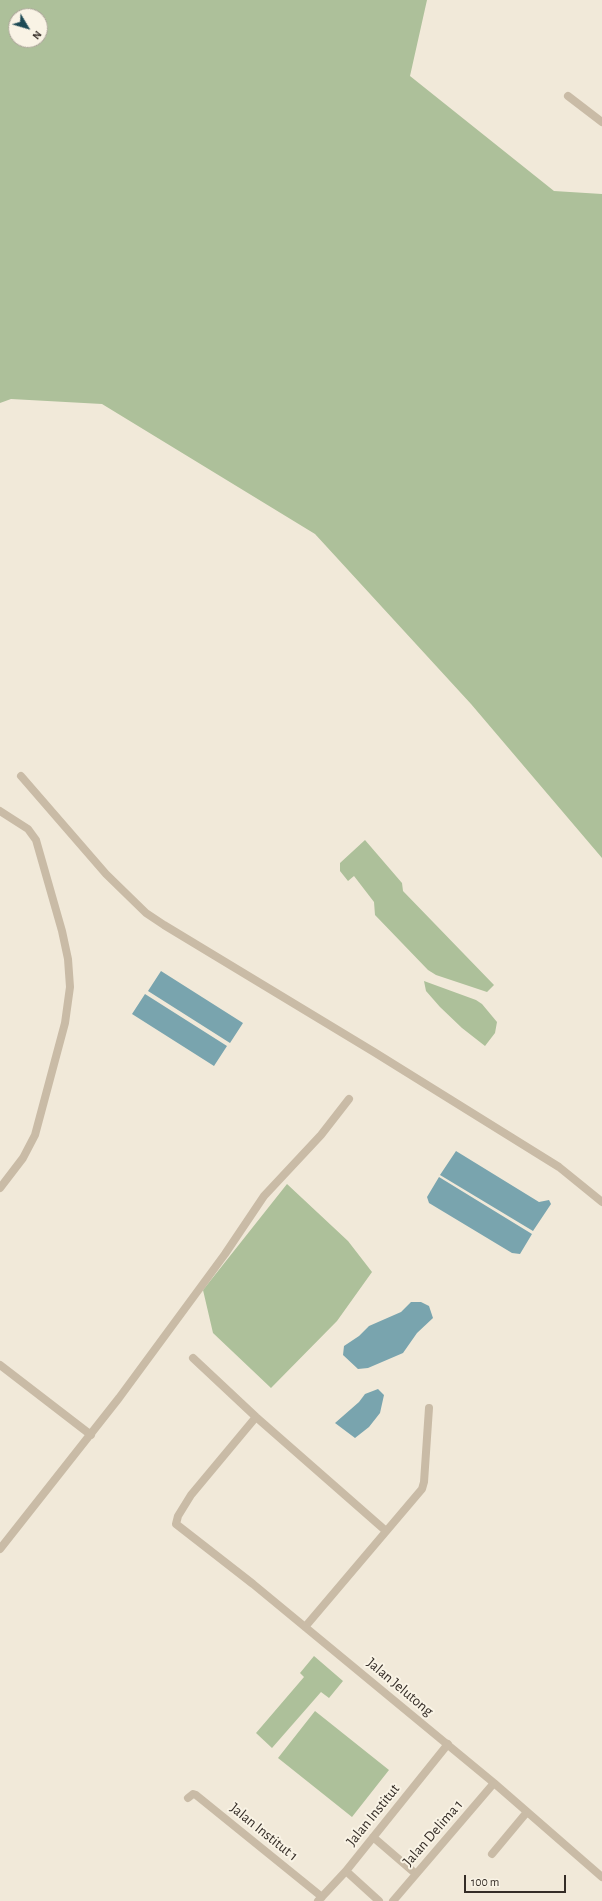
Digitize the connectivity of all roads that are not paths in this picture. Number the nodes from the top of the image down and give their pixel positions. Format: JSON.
{"nodes":[{"id":1,"x":568,"y":96,"type":"dead end"},
{"id":2,"x":602,"y":122,"type":"edge"},
{"id":3,"x":22,"y":776,"type":"dead end"},
{"id":4,"x":0,"y":811,"type":"edge"},
{"id":5,"x":349,"y":1098,"type":"dead end"},
{"id":6,"x":0,"y":1188,"type":"edge"},
{"id":7,"x":602,"y":1202,"type":"edge"},
{"id":8,"x":193,"y":1358,"type":"dead end"},
{"id":9,"x":0,"y":1365,"type":"edge"},
{"id":10,"x":429,"y":1408,"type":"dead end"},
{"id":11,"x":256,"y":1418,"type":"junction"},
{"id":12,"x":91,"y":1435,"type":"junction"},
{"id":13,"x":386,"y":1531,"type":"junction"},
{"id":14,"x":0,"y":1549,"type":"edge"},
{"id":15,"x":305,"y":1627,"type":"junction"},
{"id":16,"x":448,"y":1744,"type":"junction"},
{"id":17,"x":494,"y":1783,"type":"junction"},
{"id":18,"x":188,"y":1798,"type":"dead end"},
{"id":19,"x":527,"y":1812,"type":"junction"},
{"id":20,"x":373,"y":1837,"type":"junction"},
{"id":21,"x":492,"y":1854,"type":"dead end"},
{"id":22,"x":346,"y":1871,"type":"junction"},
{"id":23,"x":416,"y":1874,"type":"junction"},
{"id":24,"x":602,"y":1878,"type":"edge"},
{"id":25,"x":320,"y":1899,"type":"edge"},
{"id":26,"x":379,"y":1901,"type":"edge"},
{"id":27,"x":393,"y":1901,"type":"edge"}],
"edges":[{"from":1,"to":2,"type":"street"},
{"from":3,"to":7,"type":"street"},
{"from":4,"to":6,"type":"street"},
{"from":5,"to":12,"type":"street"},
{"from":8,"to":11,"type":"street"},
{"from":9,"to":12,"type":"street"},
{"from":10,"to":13,"type":"street"},
{"from":11,"to":13,"type":"street"},
{"from":11,"to":15,"type":"street","name":"Jalan Jelutong"},
{"from":12,"to":14,"type":"street"},
{"from":13,"to":15,"type":"street"},
{"from":15,"to":16,"type":"street","name":"Jalan Jelutong"},
{"from":16,"to":17,"type":"street","name":"Jalan Jelutong"},
{"from":16,"to":20,"type":"street","name":"Jalan Institut"},
{"from":17,"to":19,"type":"street","name":"Jalan Jelutong"},
{"from":17,"to":23,"type":"street","name":"Jalan Delima 1"},
{"from":18,"to":25,"type":"street","name":"Jalan Institut 1"},
{"from":19,"to":21,"type":"street"},
{"from":19,"to":24,"type":"street","name":"Jalan Jelutong"},
{"from":20,"to":22,"type":"street","name":"Jalan Institut"},
{"from":20,"to":23,"type":"street"},
{"from":22,"to":25,"type":"street","name":"Jalan Institut"},
{"from":22,"to":26,"type":"street"},
{"from":23,"to":27,"type":"street","name":"Jalan Delima 1"}]}
